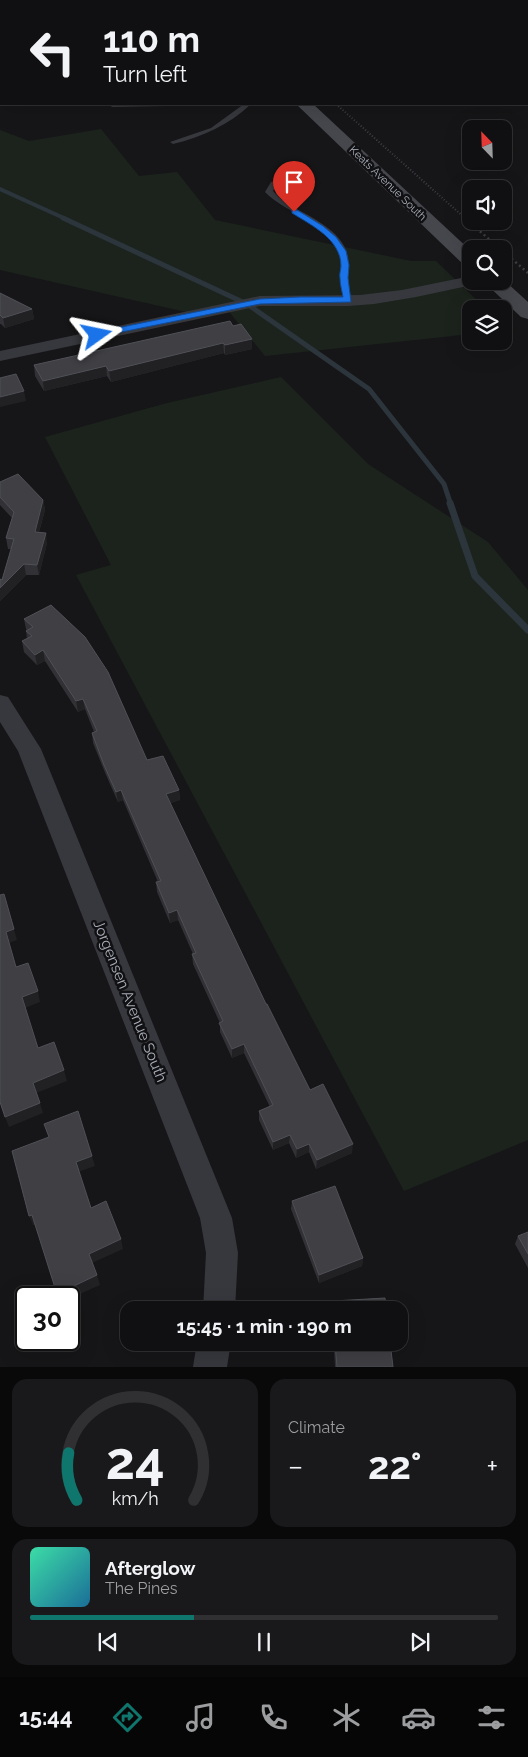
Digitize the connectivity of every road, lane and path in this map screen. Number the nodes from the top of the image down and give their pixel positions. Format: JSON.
{"nodes":[{"id":1,"x":140,"y":105,"type":"edge"},
{"id":2,"x":247,"y":105,"type":"edge"},
{"id":3,"x":305,"y":105,"type":"edge"},
{"id":4,"x":337,"y":105,"type":"edge"},
{"id":5,"x":114,"y":106,"type":"dead end"},
{"id":6,"x":173,"y":142,"type":"dead end"},
{"id":7,"x":282,"y":204,"type":"dead end"},
{"id":8,"x":490,"y":240,"type":"edge"},
{"id":9,"x":462,"y":253,"type":"edge"},
{"id":10,"x":512,"y":259,"type":"edge"},
{"id":11,"x":528,"y":273,"type":"edge"},
{"id":12,"x":462,"y":283,"type":"edge"},
{"id":13,"x":503,"y":290,"type":"edge"},
{"id":14,"x":348,"y":300,"type":"junction"},
{"id":15,"x":528,"y":313,"type":"edge"},
{"id":16,"x":0,"y":356,"type":"edge"},
{"id":17,"x":0,"y":703,"type":"edge"},
{"id":18,"x":219,"y":1301,"type":"edge"},
{"id":19,"x":213,"y":1351,"type":"edge"},
{"id":20,"x":210,"y":1367,"type":"edge"}],
"edges":[{"from":1,"to":5,"type":"lane"},
{"from":2,"to":6,"type":"lane"},
{"from":3,"to":9,"type":"main road","name":"Keats Avenue South"},
{"from":4,"to":8,"type":"path"},
{"from":7,"to":14,"type":"lane"},
{"from":10,"to":11,"type":"path"},
{"from":12,"to":14,"type":"street"},
{"from":13,"to":15,"type":"main road"},
{"from":14,"to":16,"type":"street"},
{"from":17,"to":18,"type":"street","name":"Jorgensen Avenue South"},
{"from":19,"to":20,"type":"street"}]}
